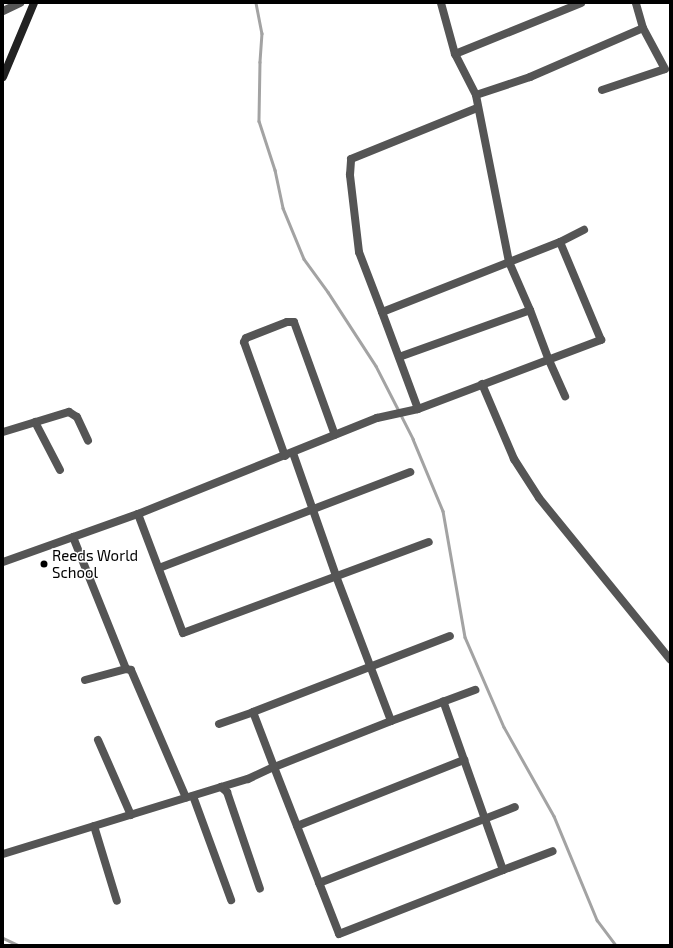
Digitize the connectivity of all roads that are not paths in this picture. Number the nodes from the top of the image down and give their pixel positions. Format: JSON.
{"nodes":[{"id":1,"x":20,"y":3,"type":"edge"},
{"id":2,"x":34,"y":3,"type":"edge"},
{"id":3,"x":441,"y":3,"type":"edge"},
{"id":4,"x":581,"y":3,"type":"edge"},
{"id":5,"x":636,"y":3,"type":"edge"},
{"id":6,"x":3,"y":11,"type":"edge"},
{"id":7,"x":643,"y":28,"type":"junction"},
{"id":8,"x":455,"y":54,"type":"junction"},
{"id":9,"x":3,"y":77,"type":"edge"},
{"id":10,"x":602,"y":90,"type":"dead end"},
{"id":11,"x":476,"y":95,"type":"junction"},
{"id":12,"x":477,"y":108,"type":"junction"},
{"id":13,"x":584,"y":230,"type":"dead end"},
{"id":14,"x":560,"y":242,"type":"junction"},
{"id":15,"x":509,"y":262,"type":"junction"},
{"id":16,"x":530,"y":310,"type":"junction"},
{"id":17,"x":382,"y":312,"type":"junction"},
{"id":18,"x":399,"y":358,"type":"junction"},
{"id":19,"x":548,"y":358,"type":"junction"},
{"id":20,"x":482,"y":384,"type":"junction"},
{"id":21,"x":564,"y":396,"type":"dead end"},
{"id":22,"x":418,"y":409,"type":"junction"},
{"id":23,"x":35,"y":422,"type":"junction"},
{"id":24,"x":3,"y":432,"type":"edge"},
{"id":25,"x":335,"y":435,"type":"junction"},
{"id":26,"x":88,"y":441,"type":"dead end"},
{"id":27,"x":289,"y":454,"type":"junction"},
{"id":28,"x":60,"y":470,"type":"dead end"},
{"id":29,"x":410,"y":472,"type":"dead end"},
{"id":30,"x":313,"y":508,"type":"junction"},
{"id":31,"x":138,"y":514,"type":"junction"},
{"id":32,"x":73,"y":537,"type":"junction"},
{"id":33,"x":429,"y":542,"type":"dead end"},
{"id":34,"x":3,"y":562,"type":"edge"},
{"id":35,"x":159,"y":568,"type":"junction"},
{"id":36,"x":336,"y":576,"type":"junction"},
{"id":37,"x":450,"y":636,"type":"dead end"},
{"id":38,"x":670,"y":659,"type":"edge"},
{"id":39,"x":371,"y":666,"type":"junction"},
{"id":40,"x":126,"y":669,"type":"junction"},
{"id":41,"x":85,"y":680,"type":"dead end"},
{"id":42,"x":475,"y":690,"type":"dead end"},
{"id":43,"x":443,"y":701,"type":"junction"},
{"id":44,"x":253,"y":712,"type":"junction"},
{"id":45,"x":391,"y":721,"type":"junction"},
{"id":46,"x":220,"y":724,"type":"dead end"},
{"id":47,"x":98,"y":740,"type":"dead end"},
{"id":48,"x":464,"y":760,"type":"junction"},
{"id":49,"x":274,"y":767,"type":"junction"},
{"id":50,"x":222,"y":787,"type":"junction"},
{"id":51,"x":189,"y":797,"type":"junction"},
{"id":52,"x":515,"y":807,"type":"dead end"},
{"id":53,"x":131,"y":815,"type":"junction"},
{"id":54,"x":485,"y":818,"type":"junction"},
{"id":55,"x":94,"y":826,"type":"junction"},
{"id":56,"x":297,"y":826,"type":"junction"},
{"id":57,"x":553,"y":851,"type":"dead end"},
{"id":58,"x":3,"y":854,"type":"edge"},
{"id":59,"x":503,"y":870,"type":"junction"},
{"id":60,"x":319,"y":883,"type":"junction"},
{"id":61,"x":260,"y":889,"type":"dead end"},
{"id":62,"x":231,"y":900,"type":"dead end"},
{"id":63,"x":117,"y":901,"type":"dead end"}],
"edges":[{"from":1,"to":6,"type":"street"},
{"from":2,"to":9,"type":"street"},
{"from":3,"to":8,"type":"street"},
{"from":4,"to":8,"type":"street"},
{"from":5,"to":7,"type":"street"},
{"from":7,"to":10,"type":"street"},
{"from":7,"to":11,"type":"street"},
{"from":8,"to":11,"type":"street"},
{"from":11,"to":12,"type":"street"},
{"from":12,"to":15,"type":"street"},
{"from":12,"to":17,"type":"street"},
{"from":13,"to":14,"type":"street"},
{"from":14,"to":15,"type":"street"},
{"from":14,"to":19,"type":"street"},
{"from":15,"to":16,"type":"street"},
{"from":15,"to":17,"type":"street"},
{"from":16,"to":18,"type":"street"},
{"from":16,"to":19,"type":"street"},
{"from":17,"to":18,"type":"street"},
{"from":18,"to":22,"type":"street"},
{"from":19,"to":20,"type":"street"},
{"from":19,"to":21,"type":"street"},
{"from":20,"to":22,"type":"street"},
{"from":20,"to":38,"type":"street"},
{"from":22,"to":25,"type":"street"},
{"from":23,"to":24,"type":"street"},
{"from":23,"to":26,"type":"street"},
{"from":23,"to":28,"type":"street"},
{"from":25,"to":27,"type":"street"},
{"from":25,"to":27,"type":"street"},
{"from":27,"to":30,"type":"street"},
{"from":27,"to":31,"type":"street"},
{"from":29,"to":30,"type":"street"},
{"from":30,"to":35,"type":"street"},
{"from":30,"to":36,"type":"street"},
{"from":31,"to":32,"type":"street"},
{"from":31,"to":35,"type":"street"},
{"from":32,"to":34,"type":"street"},
{"from":32,"to":40,"type":"street"},
{"from":33,"to":36,"type":"street"},
{"from":35,"to":36,"type":"street"},
{"from":36,"to":39,"type":"street"},
{"from":37,"to":39,"type":"street"},
{"from":39,"to":44,"type":"street"},
{"from":39,"to":45,"type":"street"},
{"from":40,"to":41,"type":"street"},
{"from":40,"to":51,"type":"street"},
{"from":42,"to":43,"type":"street"},
{"from":43,"to":45,"type":"street"},
{"from":43,"to":48,"type":"street"},
{"from":44,"to":46,"type":"street"},
{"from":44,"to":49,"type":"street"},
{"from":45,"to":49,"type":"street"},
{"from":47,"to":53,"type":"street"},
{"from":48,"to":54,"type":"street"},
{"from":48,"to":56,"type":"street"},
{"from":49,"to":50,"type":"street"},
{"from":49,"to":56,"type":"street"},
{"from":50,"to":51,"type":"street"},
{"from":50,"to":61,"type":"street"},
{"from":51,"to":53,"type":"street"},
{"from":51,"to":62,"type":"street"},
{"from":52,"to":54,"type":"street"},
{"from":53,"to":55,"type":"street"},
{"from":54,"to":59,"type":"street"},
{"from":54,"to":60,"type":"street"},
{"from":55,"to":58,"type":"street"},
{"from":55,"to":63,"type":"street"},
{"from":56,"to":60,"type":"street"},
{"from":57,"to":59,"type":"street"},
{"from":59,"to":60,"type":"street"}]}
